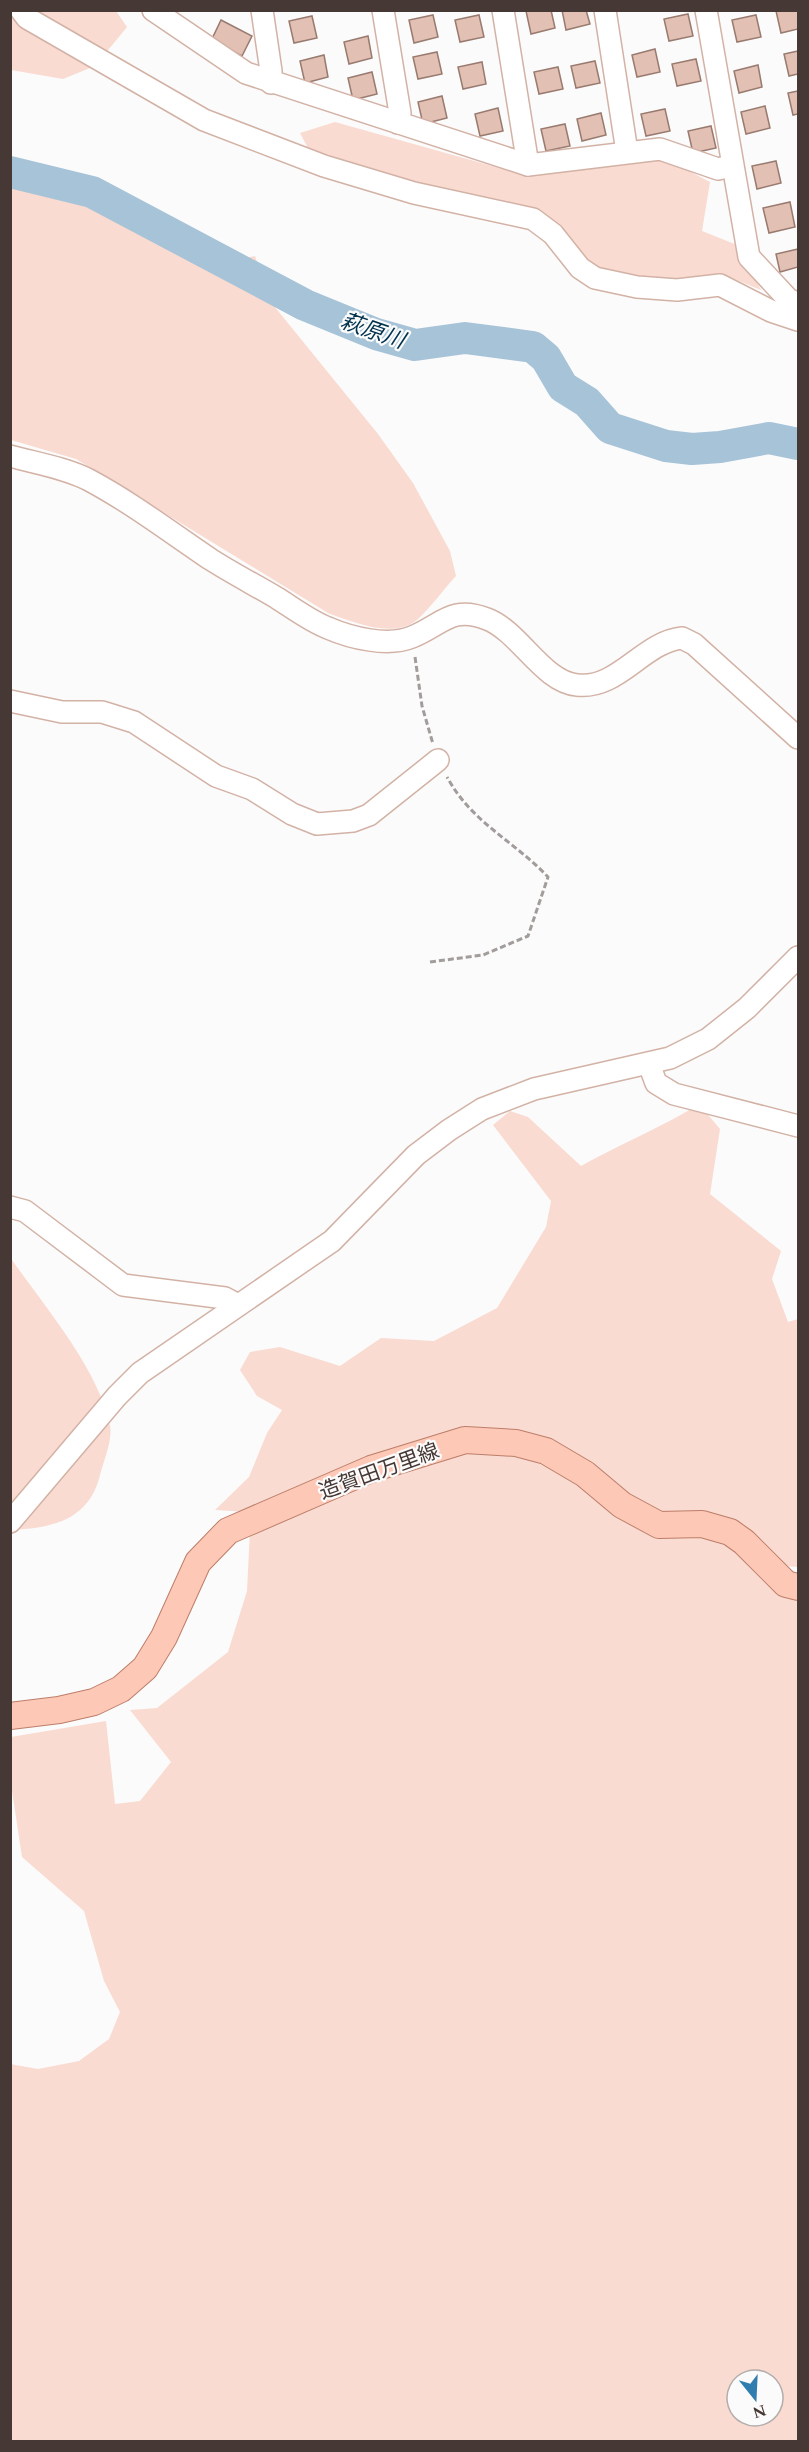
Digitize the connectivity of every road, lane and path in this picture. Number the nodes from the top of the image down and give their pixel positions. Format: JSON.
{"nodes":[{"id":1,"x":21,"y":10,"type":"edge"},
{"id":2,"x":153,"y":10,"type":"edge"},
{"id":3,"x":262,"y":10,"type":"edge"},
{"id":4,"x":383,"y":10,"type":"edge"},
{"id":5,"x":503,"y":10,"type":"edge"},
{"id":6,"x":605,"y":10,"type":"edge"},
{"id":7,"x":706,"y":10,"type":"edge"},
{"id":8,"x":271,"y":83,"type":"junction"},
{"id":9,"x":398,"y":123,"type":"junction"},
{"id":10,"x":627,"y":152,"type":"junction"},
{"id":11,"x":528,"y":165,"type":"junction"},
{"id":12,"x":731,"y":166,"type":"junction"},
{"id":13,"x":798,"y":303,"type":"edge"},
{"id":14,"x":798,"y":320,"type":"edge"},
{"id":15,"x":10,"y":456,"type":"edge"},
{"id":16,"x":412,"y":637,"type":"junction"},
{"id":17,"x":10,"y":701,"type":"edge"},
{"id":18,"x":798,"y":738,"type":"edge"},
{"id":19,"x":438,"y":760,"type":"junction"},
{"id":20,"x":798,"y":957,"type":"edge"},
{"id":21,"x":430,"y":962,"type":"dead end"},
{"id":22,"x":649,"y":1064,"type":"junction"},
{"id":23,"x":798,"y":1126,"type":"edge"},
{"id":24,"x":10,"y":1207,"type":"edge"},
{"id":25,"x":238,"y":1305,"type":"junction"},
{"id":26,"x":10,"y":1522,"type":"edge"},
{"id":27,"x":798,"y":1587,"type":"edge"},
{"id":28,"x":10,"y":1716,"type":"edge"}],
"edges":[{"from":1,"to":14,"type":"street"},
{"from":2,"to":8,"type":"street"},
{"from":3,"to":8,"type":"street"},
{"from":4,"to":9,"type":"street"},
{"from":5,"to":11,"type":"street"},
{"from":6,"to":10,"type":"street"},
{"from":7,"to":12,"type":"street"},
{"from":8,"to":9,"type":"street"},
{"from":9,"to":11,"type":"street"},
{"from":10,"to":11,"type":"street"},
{"from":10,"to":12,"type":"street"},
{"from":12,"to":13,"type":"street"},
{"from":15,"to":16,"type":"street"},
{"from":16,"to":18,"type":"street"},
{"from":16,"to":19,"type":"path"},
{"from":17,"to":19,"type":"street"},
{"from":19,"to":21,"type":"path"},
{"from":20,"to":22,"type":"street"},
{"from":22,"to":23,"type":"street"},
{"from":22,"to":25,"type":"street"},
{"from":24,"to":25,"type":"street"},
{"from":25,"to":26,"type":"street"},
{"from":27,"to":28,"type":"main road","name":"造賀田万里線"}]}
